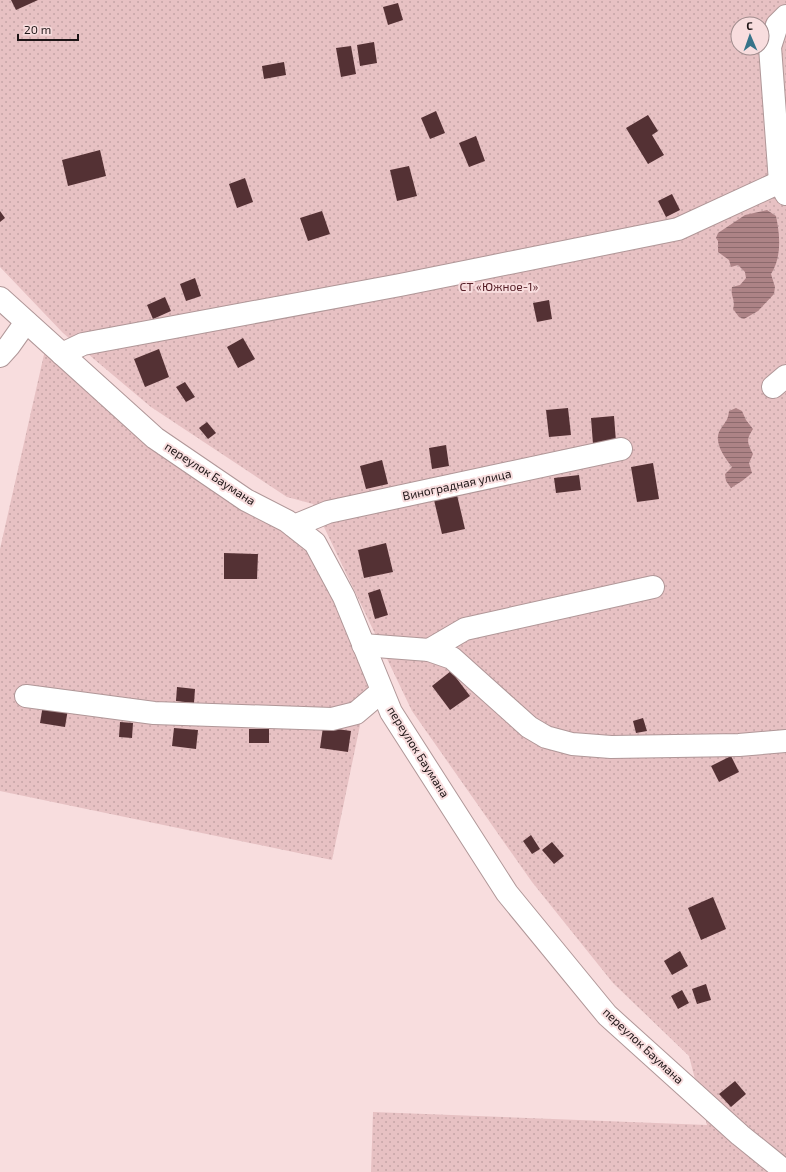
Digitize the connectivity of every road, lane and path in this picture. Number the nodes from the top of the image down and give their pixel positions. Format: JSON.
{"nodes":[{"id":1,"x":786,"y":16,"type":"edge"},
{"id":2,"x":784,"y":186,"type":"edge"},
{"id":3,"x":0,"y":298,"type":"edge"},
{"id":4,"x":26,"y":322,"type":"junction"},
{"id":5,"x":62,"y":354,"type":"junction"},
{"id":6,"x":0,"y":356,"type":"edge"},
{"id":7,"x":621,"y":449,"type":"dead end"},
{"id":8,"x":294,"y":526,"type":"junction"},
{"id":9,"x":653,"y":587,"type":"dead end"},
{"id":10,"x":363,"y":645,"type":"junction"},
{"id":11,"x":429,"y":650,"type":"junction"},
{"id":12,"x":382,"y":691,"type":"junction"},
{"id":13,"x":26,"y":696,"type":"dead end"},
{"id":14,"x":786,"y":741,"type":"edge"},
{"id":15,"x":786,"y":1172,"type":"edge"}],
"edges":[{"from":1,"to":2,"type":"street"},
{"from":2,"to":5,"type":"street"},
{"from":3,"to":4,"type":"street","name":"переулок Баумана"},
{"from":4,"to":5,"type":"street","name":"переулок Баумана"},
{"from":4,"to":6,"type":"street"},
{"from":5,"to":8,"type":"street","name":"переулок Баумана"},
{"from":7,"to":8,"type":"street","name":"Виноградная улица"},
{"from":8,"to":10,"type":"street","name":"переулок Баумана"},
{"from":9,"to":11,"type":"street"},
{"from":10,"to":11,"type":"street"},
{"from":10,"to":12,"type":"street","name":"переулок Баумана"},
{"from":11,"to":14,"type":"street"},
{"from":12,"to":13,"type":"street"},
{"from":12,"to":15,"type":"street","name":"переулок Баумана"}]}
